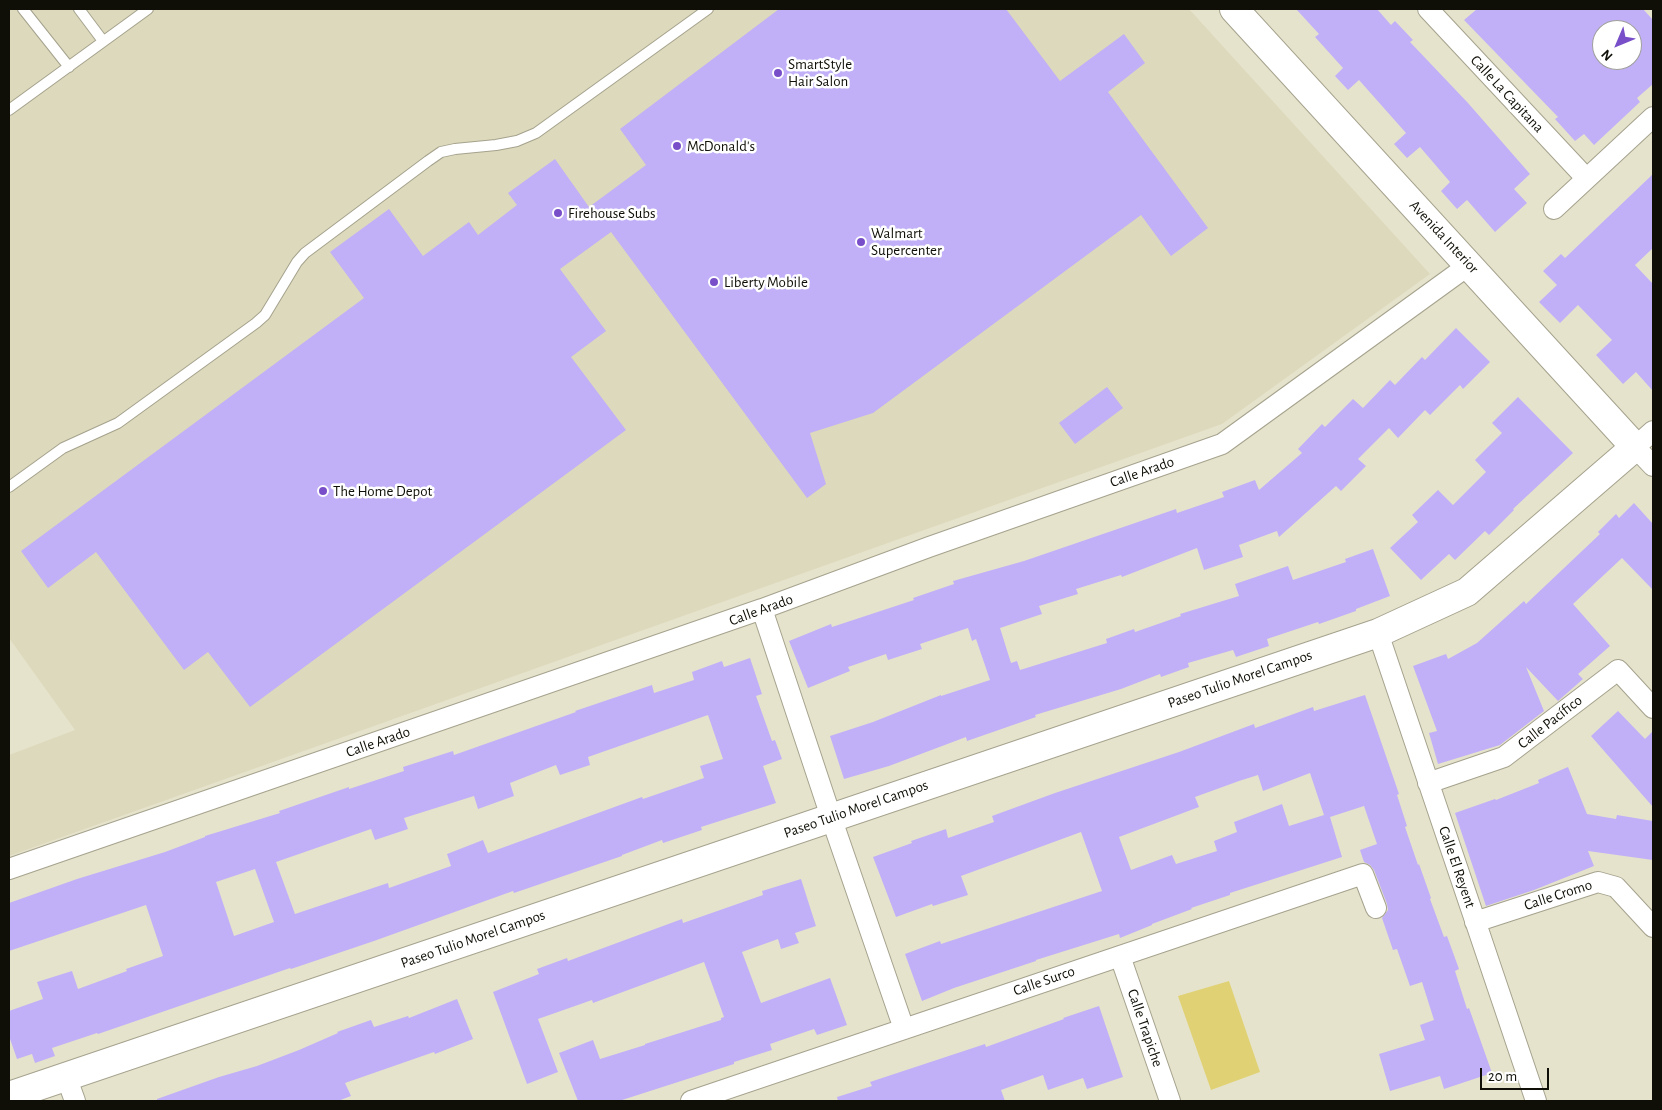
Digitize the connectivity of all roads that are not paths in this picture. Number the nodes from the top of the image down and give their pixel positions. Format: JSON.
{"nodes":[{"id":1,"x":23,"y":9,"type":"edge"},
{"id":2,"x":79,"y":9,"type":"edge"},
{"id":3,"x":148,"y":9,"type":"edge"},
{"id":4,"x":708,"y":9,"type":"edge"},
{"id":5,"x":1234,"y":9,"type":"edge"},
{"id":6,"x":1428,"y":9,"type":"edge"},
{"id":7,"x":103,"y":41,"type":"junction"},
{"id":8,"x":69,"y":67,"type":"junction"},
{"id":9,"x":9,"y":110,"type":"edge"},
{"id":10,"x":1653,"y":118,"type":"edge"},
{"id":11,"x":1586,"y":178,"type":"junction"},
{"id":12,"x":1554,"y":209,"type":"dead end"},
{"id":13,"x":1469,"y":265,"type":"junction"},
{"id":14,"x":1647,"y":448,"type":"edge"},
{"id":15,"x":9,"y":487,"type":"edge"},
{"id":16,"x":762,"y":610,"type":"junction"},
{"id":17,"x":1378,"y":633,"type":"junction"},
{"id":18,"x":1653,"y":708,"type":"edge"},
{"id":19,"x":1428,"y":783,"type":"junction"},
{"id":20,"x":831,"y":817,"type":"junction"},
{"id":21,"x":9,"y":869,"type":"edge"},
{"id":22,"x":1376,"y":908,"type":"dead end"},
{"id":23,"x":1476,"y":922,"type":"junction"},
{"id":24,"x":1653,"y":927,"type":"edge"},
{"id":25,"x":1120,"y":956,"type":"junction"},
{"id":26,"x":904,"y":1029,"type":"junction"},
{"id":27,"x":66,"y":1076,"type":"junction"},
{"id":28,"x":9,"y":1096,"type":"edge"},
{"id":29,"x":75,"y":1101,"type":"edge"},
{"id":30,"x":692,"y":1101,"type":"edge"},
{"id":31,"x":1170,"y":1101,"type":"edge"},
{"id":32,"x":1536,"y":1101,"type":"edge"}],
"edges":[{"from":1,"to":8,"type":"lane"},
{"from":2,"to":7,"type":"lane"},
{"from":3,"to":7,"type":"lane"},
{"from":4,"to":15,"type":"lane"},
{"from":5,"to":13,"type":"street","name":"Avenida Interior"},
{"from":6,"to":11,"type":"street","name":"Calle La Capitana"},
{"from":7,"to":8,"type":"lane"},
{"from":8,"to":9,"type":"lane"},
{"from":10,"to":11,"type":"street"},
{"from":11,"to":12,"type":"street"},
{"from":13,"to":14,"type":"street","name":"Avenida Interior"},
{"from":13,"to":16,"type":"street","name":"Calle Arado"},
{"from":14,"to":17,"type":"street","name":"Paseo Tulio Morel Campos"},
{"from":16,"to":20,"type":"street"},
{"from":16,"to":21,"type":"street","name":"Calle Arado"},
{"from":17,"to":19,"type":"street","name":"Calle El Reyent"},
{"from":17,"to":20,"type":"street","name":"Paseo Tulio Morel Campos"},
{"from":18,"to":19,"type":"street","name":"Calle Pacífico"},
{"from":19,"to":23,"type":"street","name":"Calle El Reyent"},
{"from":20,"to":26,"type":"street"},
{"from":20,"to":27,"type":"street","name":"Paseo Tulio Morel Campos"},
{"from":22,"to":25,"type":"street","name":"Calle Surco"},
{"from":23,"to":24,"type":"street","name":"Calle Cromo"},
{"from":23,"to":32,"type":"street","name":"Calle El Reyent"},
{"from":25,"to":26,"type":"street","name":"Calle Surco"},
{"from":25,"to":31,"type":"street","name":"Calle Trapiche"},
{"from":26,"to":30,"type":"street","name":"Calle Surco"},
{"from":27,"to":28,"type":"street","name":"Paseo Tulio Morel Campos"},
{"from":27,"to":29,"type":"street"}]}
